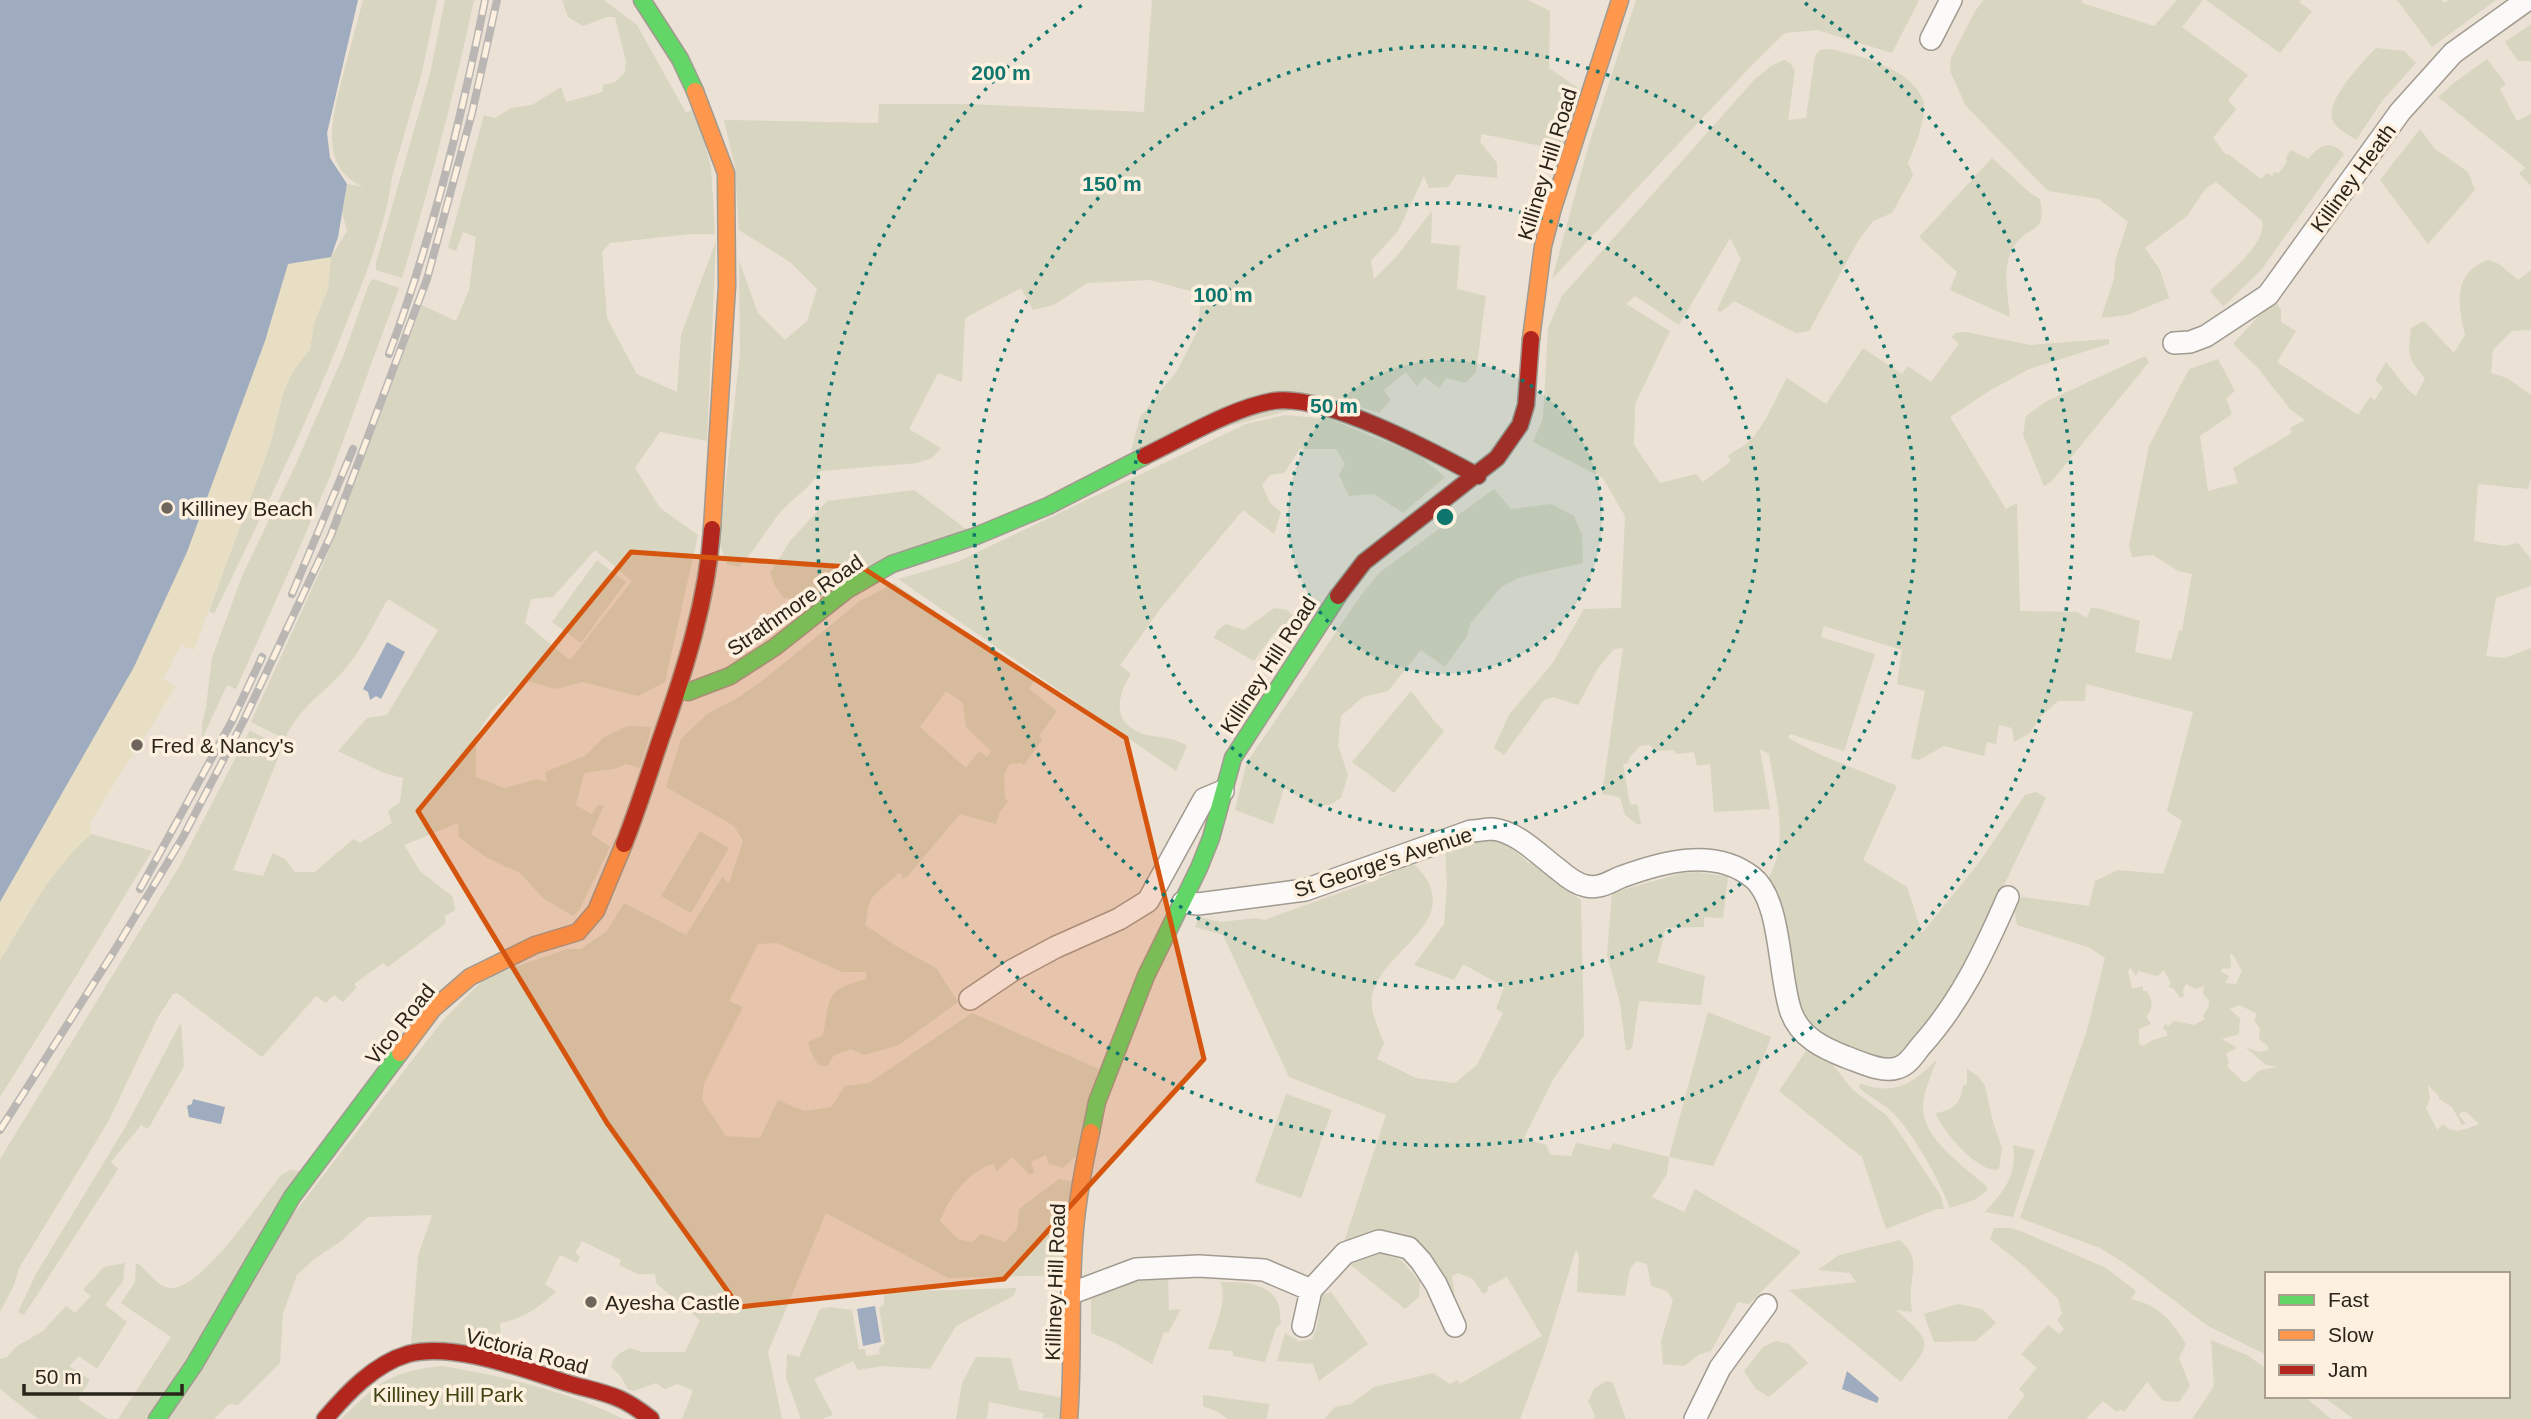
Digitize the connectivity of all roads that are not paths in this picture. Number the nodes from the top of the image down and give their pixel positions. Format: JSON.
{"nodes":[{"id":1,"x":642,"y":0,"type":"edge"},
{"id":2,"x":1620,"y":0,"type":"edge"},
{"id":3,"x":1951,"y":0,"type":"edge"},
{"id":4,"x":2527,"y":0,"type":"edge"},
{"id":5,"x":1931,"y":39,"type":"dead end"},
{"id":6,"x":2174,"y":343,"type":"dead end"},
{"id":7,"x":1478,"y":475,"type":"junction"},
{"id":8,"x":678,"y":689,"type":"junction"},
{"id":9,"x":1223,"y":791,"type":"junction"},
{"id":10,"x":2008,"y":897,"type":"dead end"},
{"id":11,"x":1183,"y":902,"type":"junction"},
{"id":12,"x":970,"y":999,"type":"dead end"},
{"id":13,"x":1311,"y":1290,"type":"junction"},
{"id":14,"x":1072,"y":1293,"type":"junction"},
{"id":15,"x":1766,"y":1305,"type":"dead end"},
{"id":16,"x":1303,"y":1326,"type":"dead end"},
{"id":17,"x":1455,"y":1326,"type":"dead end"},
{"id":18,"x":157,"y":1419,"type":"edge"},
{"id":19,"x":325,"y":1419,"type":"edge"},
{"id":20,"x":651,"y":1419,"type":"edge"},
{"id":21,"x":1069,"y":1419,"type":"edge"},
{"id":22,"x":1695,"y":1419,"type":"edge"}],
"edges":[{"from":1,"to":8,"type":"main road","name":"Strathmore Road"},
{"from":2,"to":7,"type":"main road","name":"Killiney Hill Road"},
{"from":3,"to":5,"type":"street"},
{"from":4,"to":6,"type":"street","name":"Killiney Heath"},
{"from":7,"to":8,"type":"main road","name":"Strathmore Road"},
{"from":7,"to":9,"type":"main road","name":"Killiney Hill Road"},
{"from":8,"to":18,"type":"main road","name":"Vico Road"},
{"from":9,"to":11,"type":"main road","name":"Killiney Hill Road"},
{"from":9,"to":12,"type":"street"},
{"from":10,"to":11,"type":"street","name":"St George's Avenue"},
{"from":11,"to":14,"type":"main road","name":"Killiney Hill Road"},
{"from":13,"to":14,"type":"street"},
{"from":13,"to":16,"type":"street"},
{"from":13,"to":17,"type":"street"},
{"from":14,"to":21,"type":"main road","name":"Killiney Hill Road"},
{"from":15,"to":22,"type":"street"},
{"from":19,"to":20,"type":"main road","name":"Victoria Road"}]}
